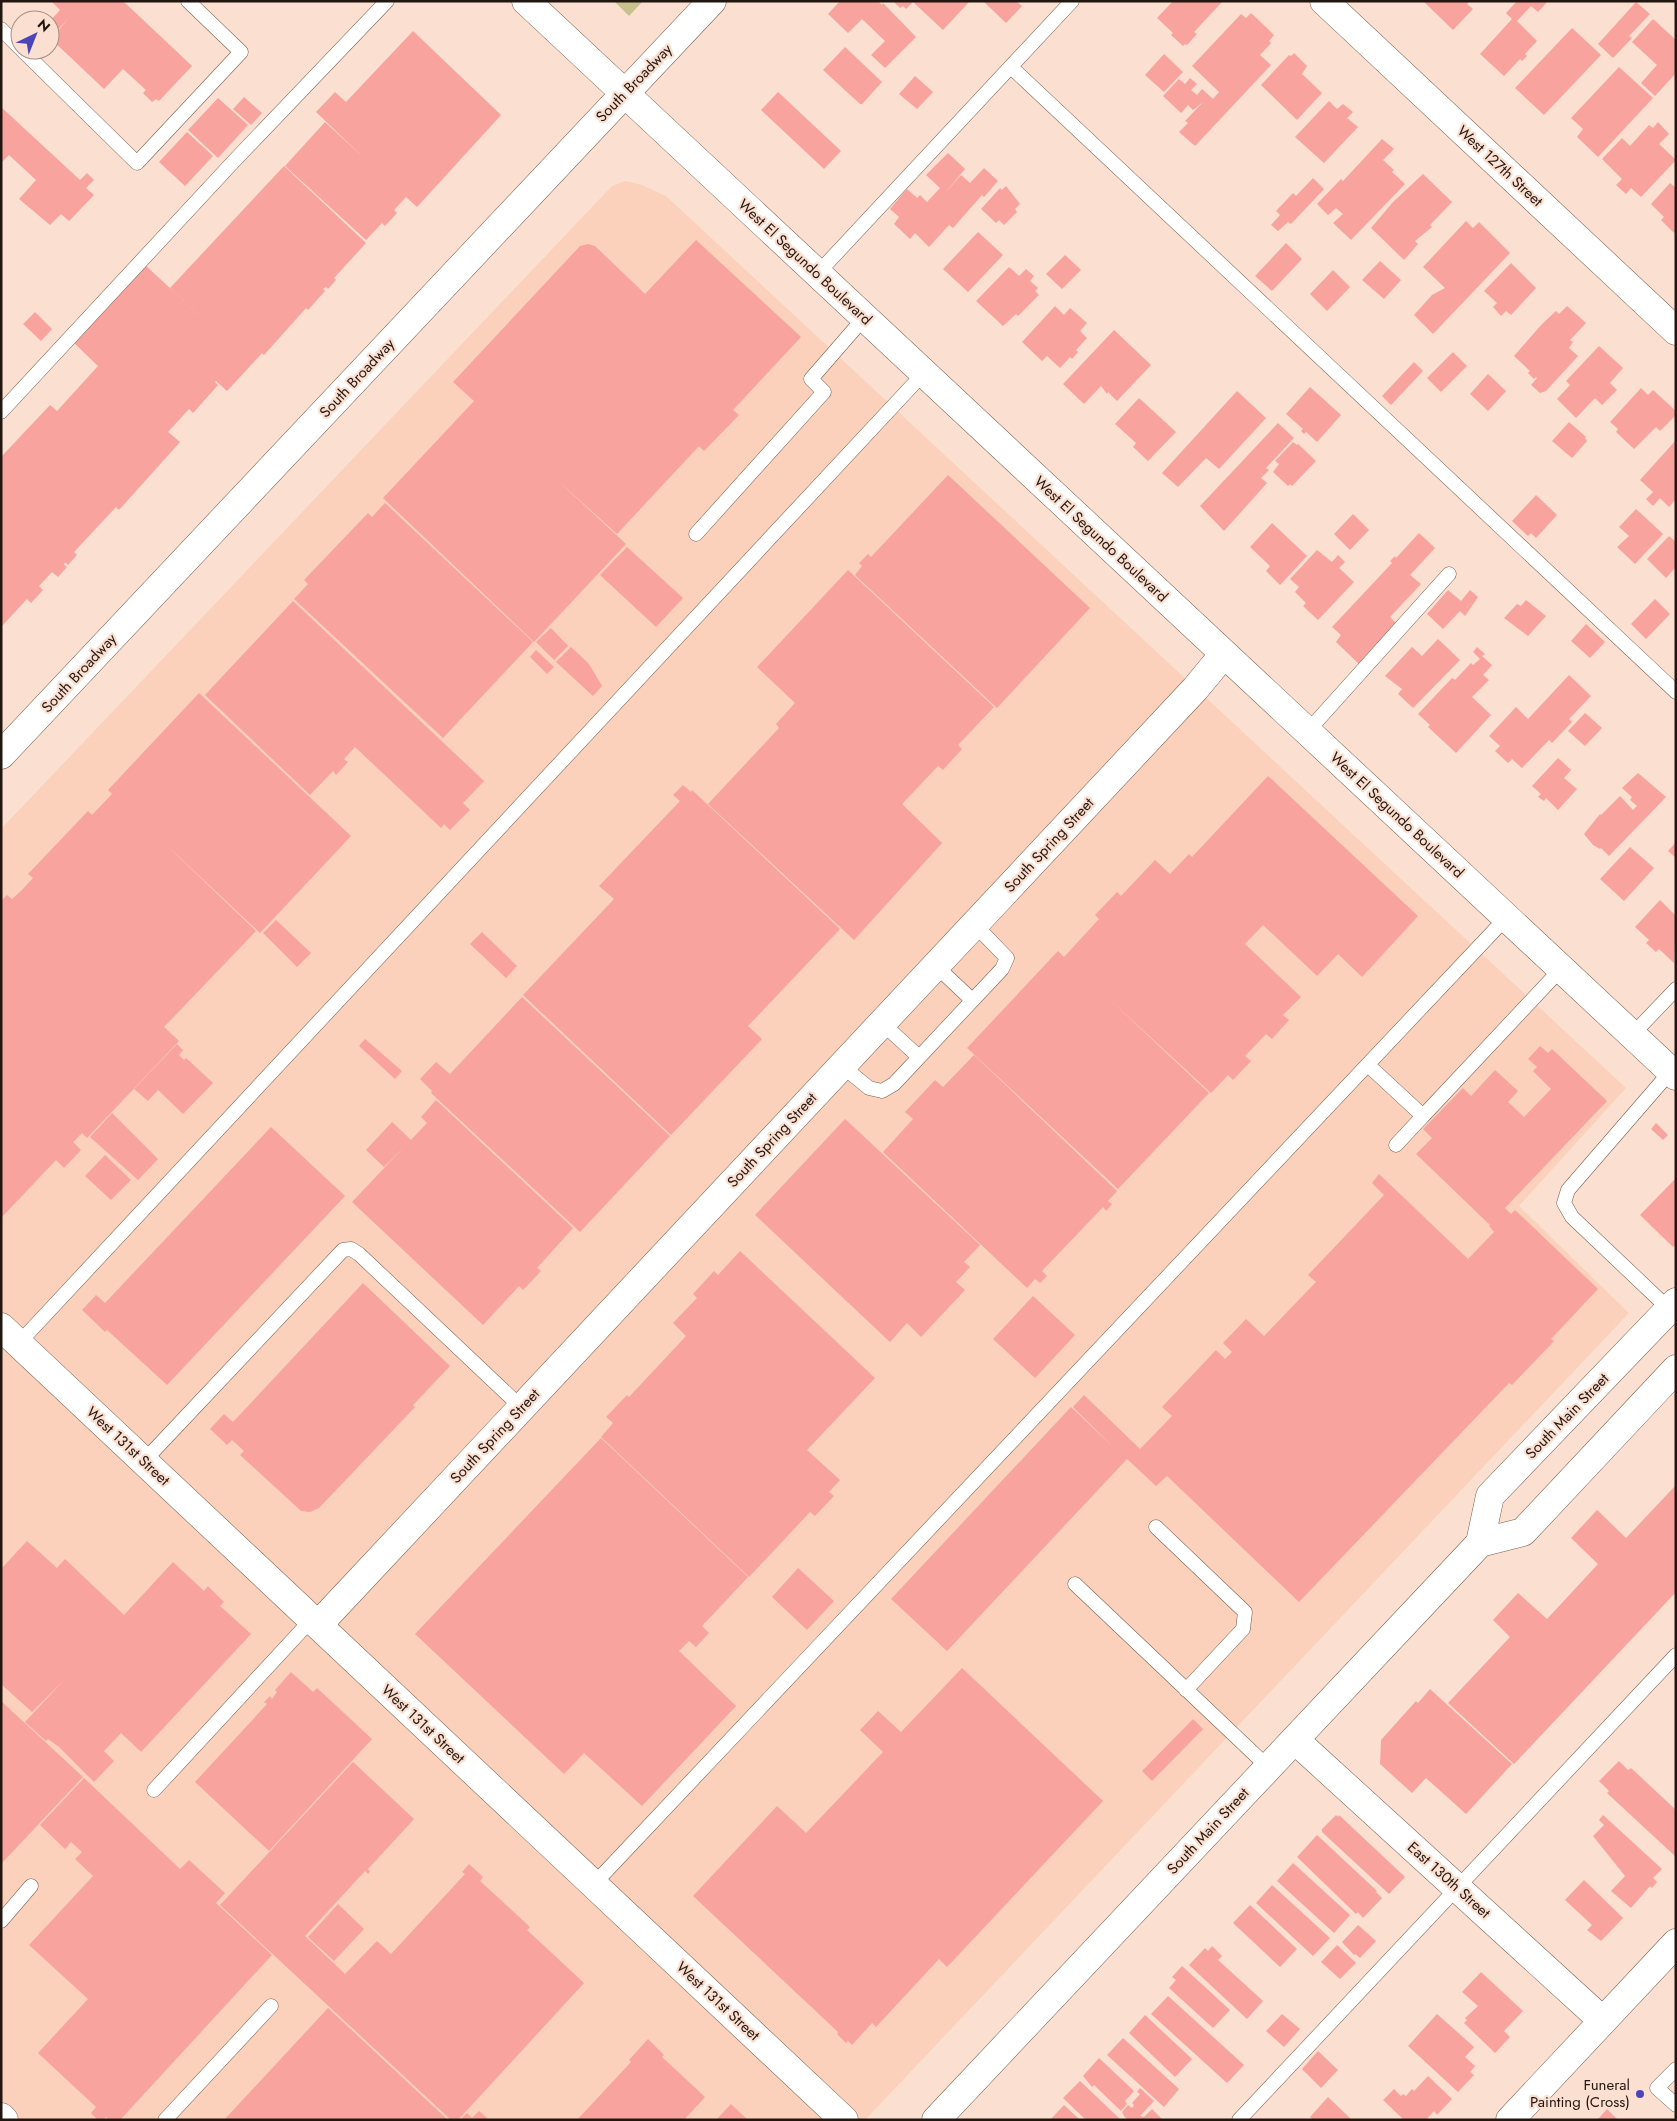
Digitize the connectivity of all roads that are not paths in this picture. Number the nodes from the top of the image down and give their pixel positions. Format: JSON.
{"nodes":[{"id":1,"x":188,"y":1,"type":"edge"},
{"id":2,"x":388,"y":1,"type":"edge"},
{"id":3,"x":526,"y":1,"type":"edge"},
{"id":4,"x":712,"y":1,"type":"edge"},
{"id":5,"x":1072,"y":1,"type":"edge"},
{"id":6,"x":1324,"y":1,"type":"edge"},
{"id":7,"x":32,"y":60,"type":"edge"},
{"id":8,"x":1011,"y":67,"type":"junction"},
{"id":9,"x":624,"y":93,"type":"junction"},
{"id":10,"x":817,"y":274,"type":"junction"},
{"id":11,"x":864,"y":318,"type":"junction"},
{"id":12,"x":1676,"y":331,"type":"edge"},
{"id":13,"x":924,"y":374,"type":"junction"},
{"id":14,"x":1,"y":412,"type":"edge"},
{"id":15,"x":696,"y":534,"type":"dead end"},
{"id":16,"x":1448,"y":574,"type":"dead end"},
{"id":17,"x":1224,"y":654,"type":"junction"},
{"id":18,"x":1676,"y":692,"type":"edge"},
{"id":19,"x":1307,"y":732,"type":"junction"},
{"id":20,"x":1,"y":755,"type":"edge"},
{"id":21,"x":1506,"y":918,"type":"junction"},
{"id":22,"x":974,"y":924,"type":"junction"},
{"id":23,"x":936,"y":966,"type":"junction"},
{"id":24,"x":1561,"y":969,"type":"junction"},
{"id":25,"x":1676,"y":989,"type":"edge"},
{"id":26,"x":972,"y":1000,"type":"junction"},
{"id":27,"x":882,"y":1023,"type":"junction"},
{"id":28,"x":1632,"y":1035,"type":"junction"},
{"id":29,"x":919,"y":1057,"type":"junction"},
{"id":30,"x":1368,"y":1065,"type":"junction"},
{"id":31,"x":1672,"y":1065,"type":"edge"},
{"id":32,"x":842,"y":1066,"type":"junction"},
{"id":33,"x":1423,"y":1116,"type":"junction"},
{"id":34,"x":1396,"y":1145,"type":"dead end"},
{"id":35,"x":1672,"y":1306,"type":"edge"},
{"id":36,"x":10,"y":1336,"type":"edge"},
{"id":37,"x":1676,"y":1370,"type":"edge"},
{"id":38,"x":521,"y":1408,"type":"junction"},
{"id":39,"x":144,"y":1460,"type":"junction"},
{"id":40,"x":1156,"y":1527,"type":"dead end"},
{"id":41,"x":1480,"y":1543,"type":"junction"},
{"id":42,"x":1075,"y":1584,"type":"dead end"},
{"id":43,"x":315,"y":1622,"type":"junction"},
{"id":44,"x":1676,"y":1655,"type":"edge"},
{"id":45,"x":1186,"y":1690,"type":"junction"},
{"id":46,"x":1295,"y":1740,"type":"junction"},
{"id":47,"x":1268,"y":1767,"type":"junction"},
{"id":48,"x":154,"y":1790,"type":"dead end"},
{"id":49,"x":594,"y":1884,"type":"junction"},
{"id":50,"x":32,"y":1886,"type":"dead end"},
{"id":51,"x":1457,"y":1888,"type":"junction"},
{"id":52,"x":1,"y":1921,"type":"edge"},
{"id":53,"x":1676,"y":1943,"type":"edge"},
{"id":54,"x":271,"y":2006,"type":"dead end"},
{"id":55,"x":1603,"y":2021,"type":"junction"},
{"id":56,"x":1676,"y":2069,"type":"edge"},
{"id":57,"x":1676,"y":2105,"type":"edge"},
{"id":58,"x":1,"y":2117,"type":"edge"},
{"id":59,"x":4,"y":2120,"type":"edge"},
{"id":60,"x":165,"y":2120,"type":"edge"},
{"id":61,"x":844,"y":2120,"type":"edge"},
{"id":62,"x":936,"y":2120,"type":"edge"},
{"id":63,"x":1239,"y":2120,"type":"edge"},
{"id":64,"x":1510,"y":2120,"type":"edge"}],
"edges":[{"from":1,"to":7,"type":"lane"},
{"from":2,"to":14,"type":"lane"},
{"from":3,"to":9,"type":"main road","name":"West El Segundo Boulevard"},
{"from":4,"to":9,"type":"main road","name":"South Broadway"},
{"from":5,"to":8,"type":"lane"},
{"from":6,"to":12,"type":"main road","name":"West 127th Street"},
{"from":8,"to":10,"type":"lane"},
{"from":8,"to":18,"type":"lane"},
{"from":9,"to":10,"type":"main road","name":"West El Segundo Boulevard"},
{"from":9,"to":20,"type":"main road","name":"South Broadway"},
{"from":10,"to":11,"type":"main road","name":"West El Segundo Boulevard"},
{"from":11,"to":13,"type":"main road","name":"West El Segundo Boulevard"},
{"from":11,"to":15,"type":"lane"},
{"from":13,"to":17,"type":"main road","name":"West El Segundo Boulevard"},
{"from":13,"to":36,"type":"lane"},
{"from":16,"to":19,"type":"lane"},
{"from":17,"to":19,"type":"main road","name":"West El Segundo Boulevard"},
{"from":17,"to":22,"type":"main road","name":"South Spring Street"},
{"from":19,"to":21,"type":"main road","name":"West El Segundo Boulevard"},
{"from":21,"to":24,"type":"main road","name":"West El Segundo Boulevard"},
{"from":21,"to":30,"type":"lane"},
{"from":22,"to":23,"type":"main road","name":"South Spring Street"},
{"from":22,"to":26,"type":"lane"},
{"from":23,"to":26,"type":"lane"},
{"from":23,"to":27,"type":"main road","name":"South Spring Street"},
{"from":24,"to":28,"type":"main road","name":"West El Segundo Boulevard"},
{"from":24,"to":33,"type":"lane"},
{"from":25,"to":28,"type":"lane"},
{"from":26,"to":29,"type":"lane"},
{"from":27,"to":29,"type":"lane"},
{"from":27,"to":32,"type":"main road","name":"South Spring Street"},
{"from":28,"to":31,"type":"main road","name":"West El Segundo Boulevard"},
{"from":29,"to":32,"type":"lane"},
{"from":30,"to":33,"type":"lane"},
{"from":30,"to":49,"type":"lane"},
{"from":31,"to":35,"type":"lane"},
{"from":32,"to":38,"type":"main road","name":"South Spring Street"},
{"from":33,"to":34,"type":"lane"},
{"from":35,"to":41,"type":"main road","name":"South Main Street"},
{"from":36,"to":39,"type":"main road","name":"West 131st Street"},
{"from":37,"to":41,"type":"main road"},
{"from":38,"to":39,"type":"lane"},
{"from":38,"to":43,"type":"main road","name":"South Spring Street"},
{"from":39,"to":43,"type":"main road","name":"West 131st Street"},
{"from":40,"to":45,"type":"lane"},
{"from":41,"to":46,"type":"main road","name":"South Main Street"},
{"from":42,"to":45,"type":"lane"},
{"from":43,"to":48,"type":"lane"},
{"from":43,"to":49,"type":"main road","name":"West 131st Street"},
{"from":44,"to":51,"type":"lane"},
{"from":45,"to":47,"type":"lane"},
{"from":46,"to":47,"type":"main road","name":"South Main Street"},
{"from":46,"to":51,"type":"main road","name":"East 130th Street"},
{"from":47,"to":62,"type":"main road","name":"South Main Street"},
{"from":49,"to":61,"type":"main road","name":"West 131st Street"},
{"from":50,"to":52,"type":"lane"},
{"from":51,"to":55,"type":"main road","name":"East 130th Street"},
{"from":51,"to":63,"type":"lane"},
{"from":53,"to":55,"type":"main road"},
{"from":54,"to":60,"type":"lane"},
{"from":55,"to":64,"type":"main road"},
{"from":56,"to":57,"type":"lane"},
{"from":58,"to":59,"type":"main road"}]}
